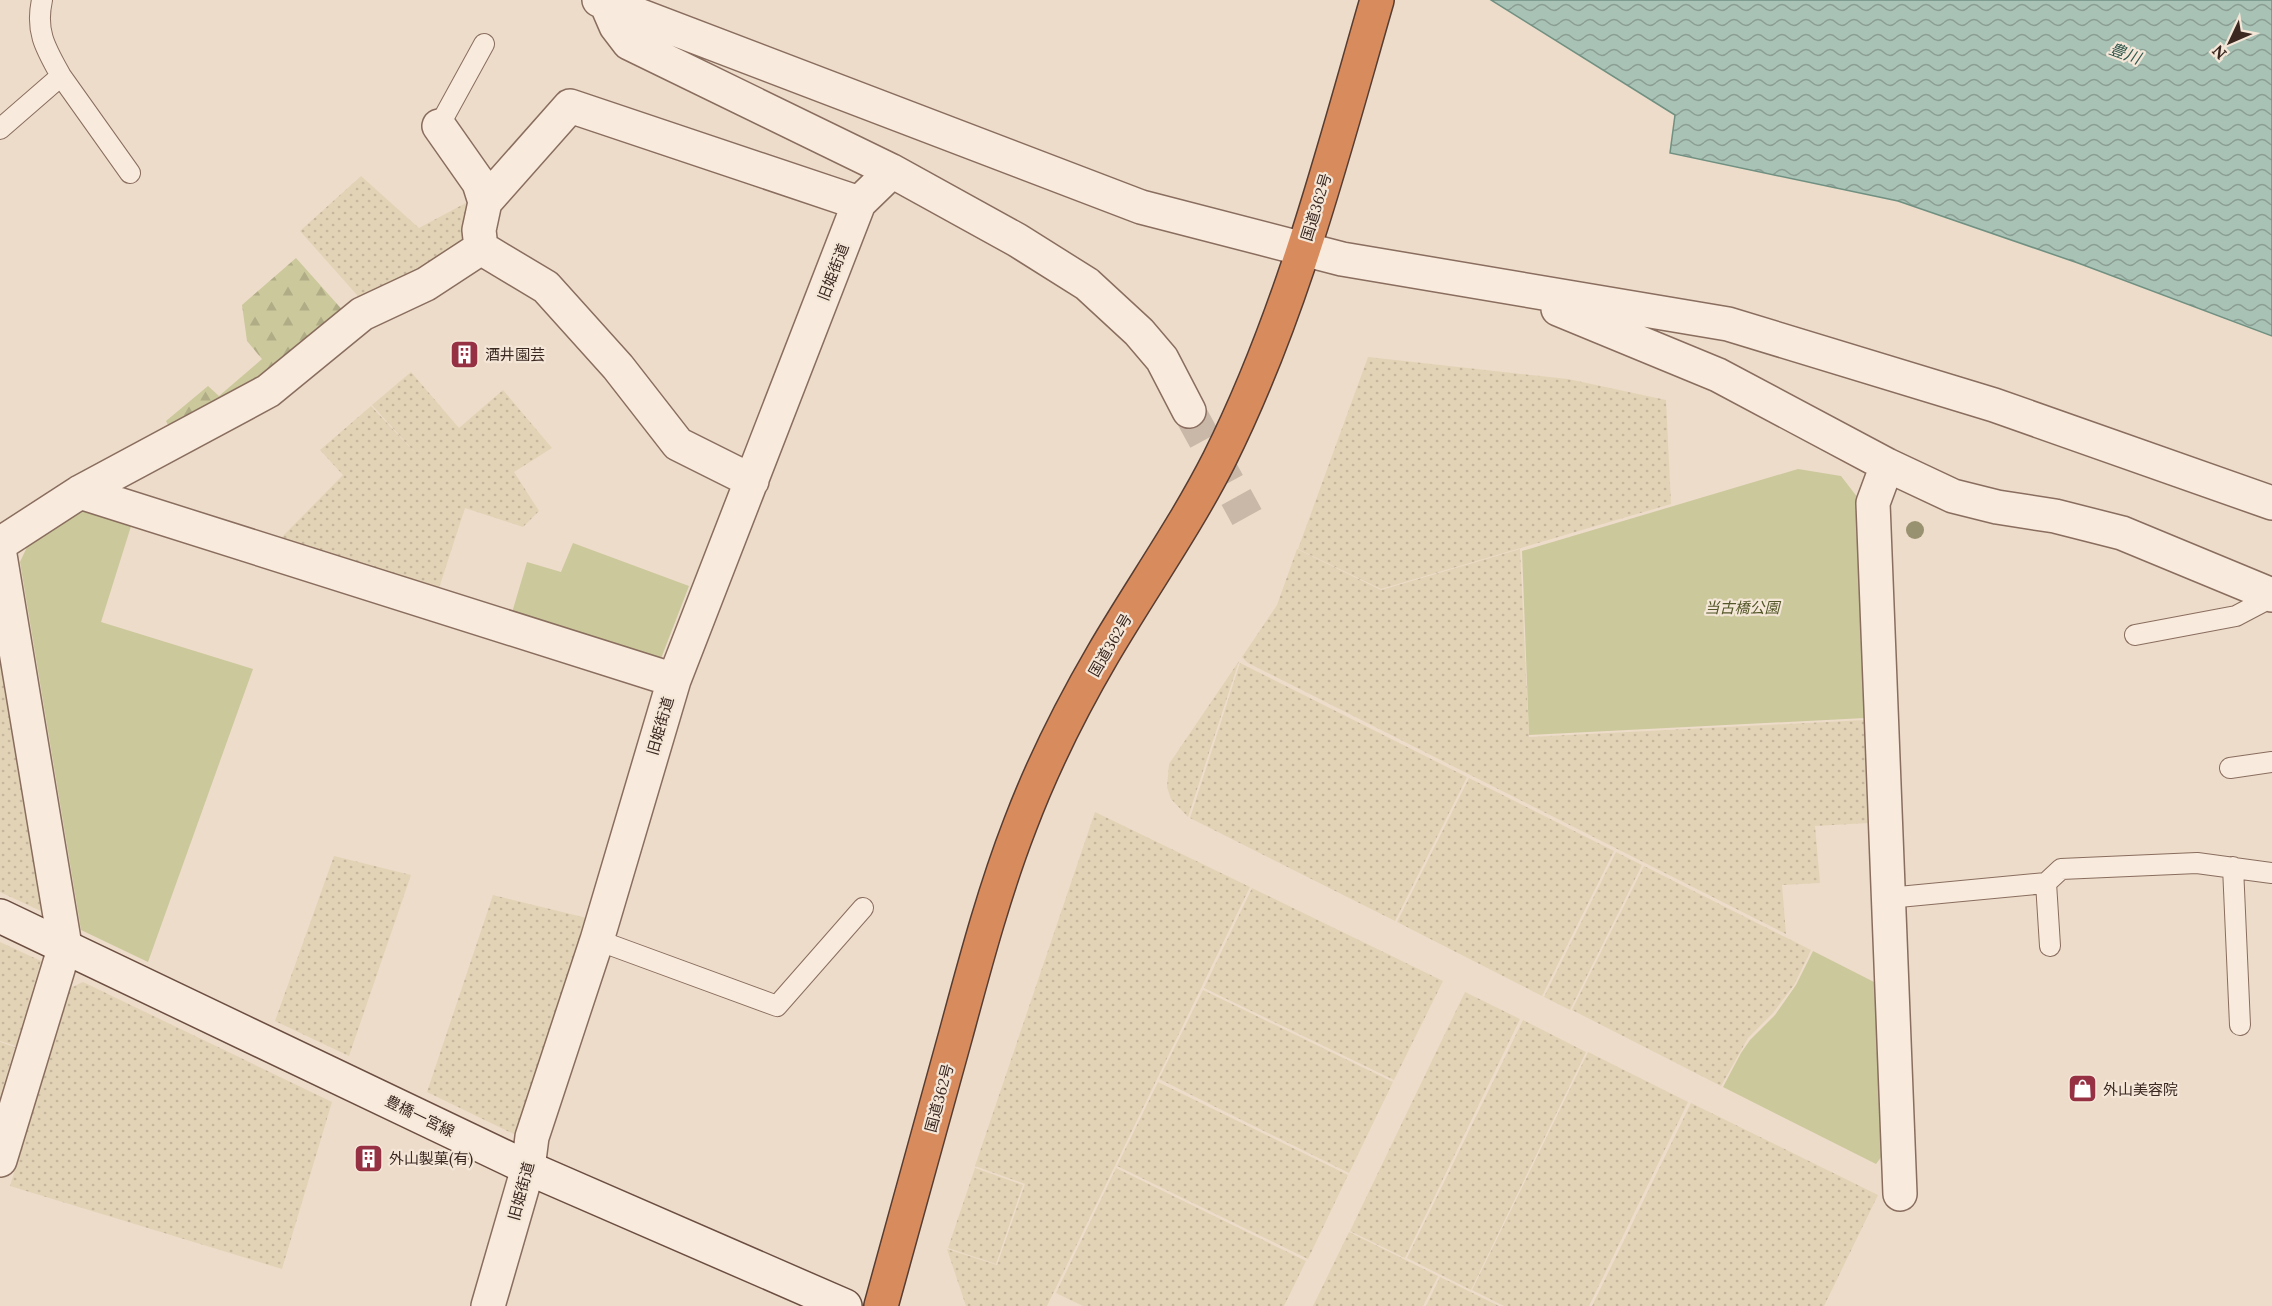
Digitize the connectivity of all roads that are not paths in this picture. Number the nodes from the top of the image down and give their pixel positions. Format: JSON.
{"nodes":[{"id":1,"x":42,"y":0,"type":"edge"},
{"id":2,"x":1377,"y":0,"type":"edge"},
{"id":3,"x":602,"y":2,"type":"edge"},
{"id":4,"x":484,"y":44,"type":"dead end"},
{"id":5,"x":61,"y":76,"type":"junction"},
{"id":6,"x":439,"y":126,"type":"joint"},
{"id":7,"x":0,"y":129,"type":"edge"},
{"id":8,"x":892,"y":171,"type":"junction"},
{"id":9,"x":130,"y":173,"type":"dead end"},
{"id":10,"x":485,"y":202,"type":"junction"},
{"id":11,"x":860,"y":203,"type":"junction"},
{"id":12,"x":481,"y":248,"type":"junction"},
{"id":13,"x":1304,"y":250,"type":"junction"},
{"id":14,"x":1507,"y":288,"type":"junction"},
{"id":15,"x":1189,"y":411,"type":"tunnel mouth"},
{"id":16,"x":1887,"y":465,"type":"junction"},
{"id":17,"x":752,"y":481,"type":"junction"},
{"id":18,"x":80,"y":492,"type":"junction"},
{"id":19,"x":2272,"y":504,"type":"edge"},
{"id":20,"x":0,"y":544,"type":"edge"},
{"id":21,"x":0,"y":555,"type":"edge"},
{"id":22,"x":2272,"y":596,"type":"edge"},
{"id":23,"x":2135,"y":635,"type":"dead end"},
{"id":24,"x":674,"y":680,"type":"junction"},
{"id":25,"x":2272,"y":762,"type":"edge"},
{"id":26,"x":2230,"y":768,"type":"dead end"},
{"id":27,"x":2233,"y":867,"type":"junction"},
{"id":28,"x":2272,"y":873,"type":"edge"},
{"id":29,"x":2046,"y":883,"type":"junction"},
{"id":30,"x":1888,"y":898,"type":"junction"},
{"id":31,"x":863,"y":908,"type":"dead end"},
{"id":32,"x":0,"y":916,"type":"edge"},
{"id":33,"x":597,"y":940,"type":"junction"},
{"id":34,"x":65,"y":946,"type":"junction"},
{"id":35,"x":2050,"y":946,"type":"dead end"},
{"id":36,"x":2240,"y":1025,"type":"dead end"},
{"id":37,"x":0,"y":1160,"type":"edge"},
{"id":38,"x":528,"y":1168,"type":"junction"},
{"id":39,"x":1900,"y":1194,"type":"dead end"},
{"id":40,"x":488,"y":1306,"type":"edge"},
{"id":41,"x":845,"y":1306,"type":"edge"},
{"id":42,"x":881,"y":1306,"type":"edge"}],
"edges":[{"from":1,"to":5,"type":"lane"},
{"from":2,"to":13,"type":"highway","name":"国道362号"},
{"from":3,"to":8,"type":"street"},
{"from":3,"to":13,"type":"street"},
{"from":4,"to":6,"type":"lane"},
{"from":5,"to":7,"type":"lane"},
{"from":5,"to":9,"type":"lane"},
{"from":6,"to":10,"type":"street"},
{"from":8,"to":11,"type":"street","name":"旧姫街道"},
{"from":8,"to":15,"type":"street"},
{"from":10,"to":11,"type":"street"},
{"from":10,"to":12,"type":"street"},
{"from":11,"to":17,"type":"street","name":"旧姫街道"},
{"from":12,"to":17,"type":"street"},
{"from":12,"to":18,"type":"street"},
{"from":13,"to":14,"type":"street"},
{"from":13,"to":42,"type":"highway","name":"国道362号"},
{"from":14,"to":16,"type":"street"},
{"from":14,"to":19,"type":"street"},
{"from":16,"to":22,"type":"street"},
{"from":16,"to":30,"type":"street"},
{"from":17,"to":24,"type":"street","name":"旧姫街道"},
{"from":18,"to":20,"type":"street"},
{"from":18,"to":24,"type":"street"},
{"from":21,"to":34,"type":"street"},
{"from":22,"to":23,"type":"lane"},
{"from":24,"to":33,"type":"street","name":"旧姫街道"},
{"from":25,"to":26,"type":"lane"},
{"from":27,"to":28,"type":"lane"},
{"from":27,"to":29,"type":"lane"},
{"from":27,"to":36,"type":"lane"},
{"from":29,"to":30,"type":"lane"},
{"from":29,"to":35,"type":"lane"},
{"from":30,"to":39,"type":"street"},
{"from":31,"to":33,"type":"lane"},
{"from":32,"to":34,"type":"street","name":"豊橋一宮線"},
{"from":33,"to":38,"type":"street","name":"旧姫街道"},
{"from":34,"to":37,"type":"street"},
{"from":34,"to":38,"type":"street","name":"豊橋一宮線"},
{"from":38,"to":40,"type":"street","name":"旧姫街道"},
{"from":38,"to":41,"type":"street","name":"豊橋一宮線"}]}
